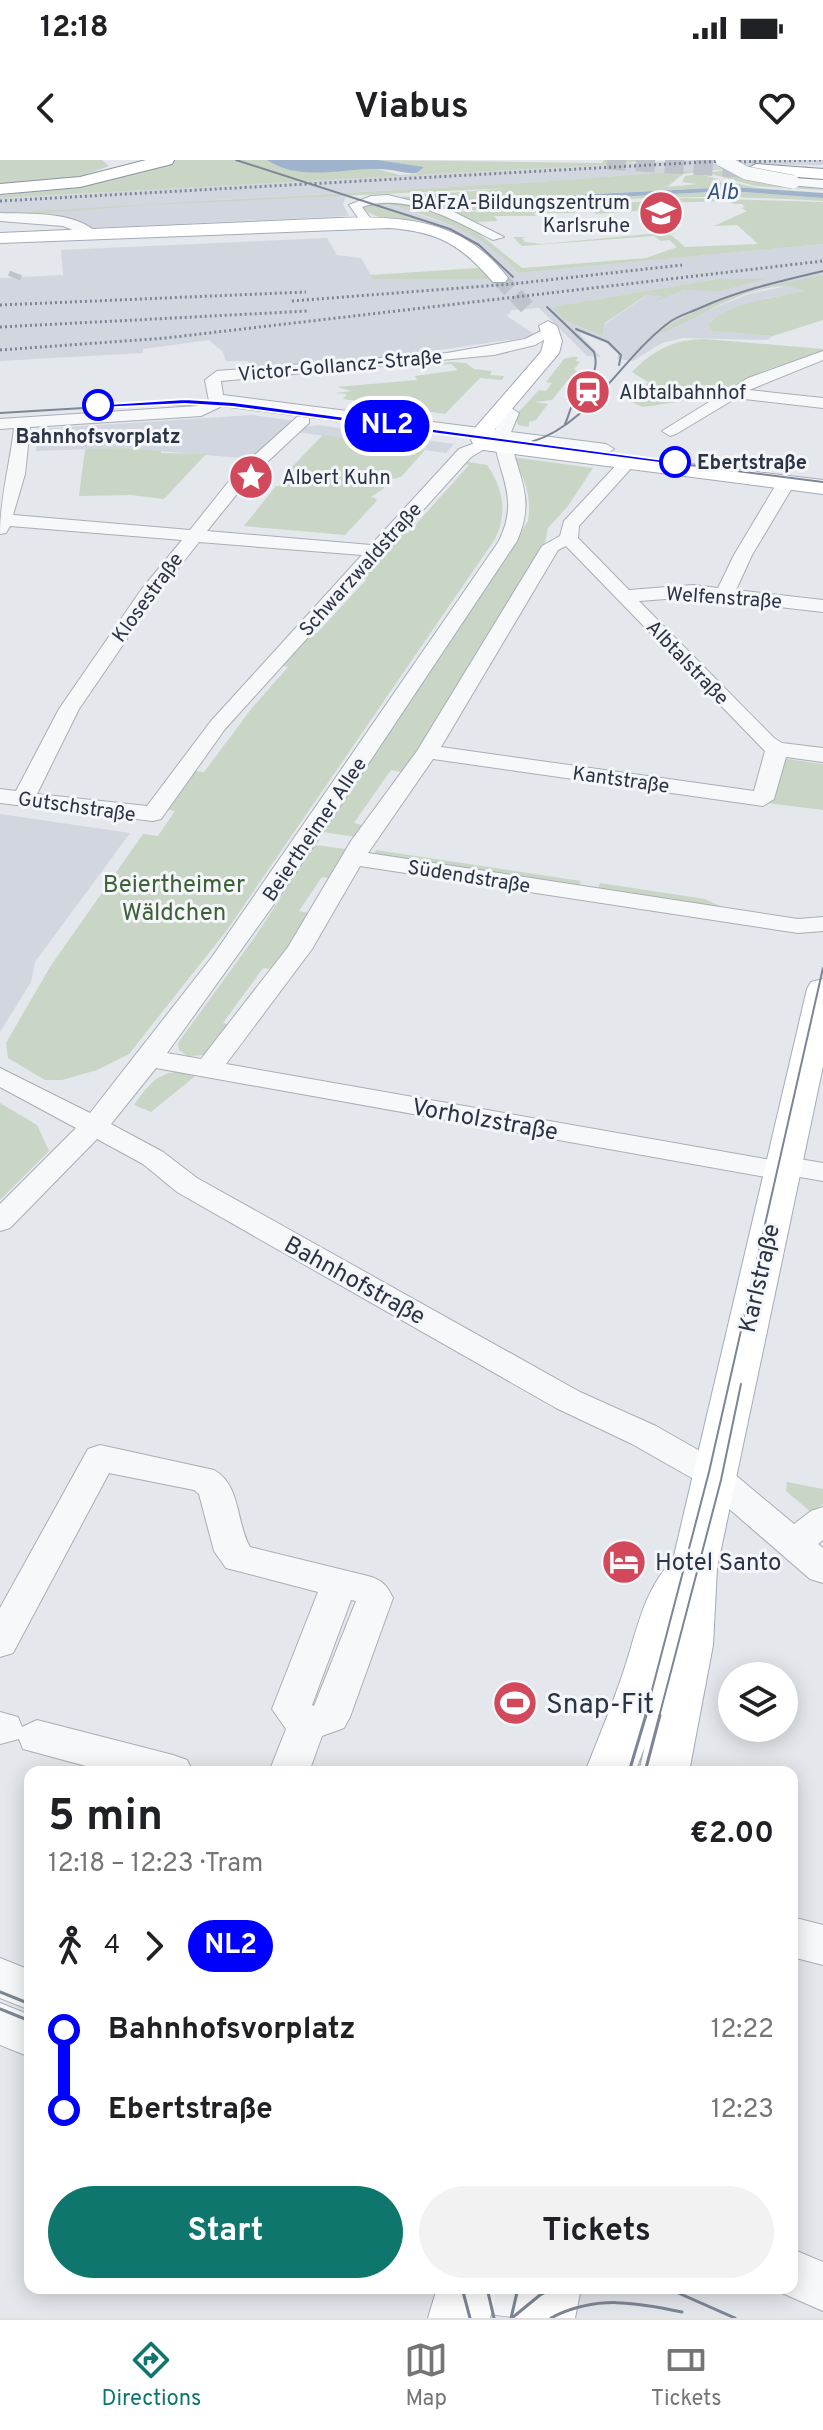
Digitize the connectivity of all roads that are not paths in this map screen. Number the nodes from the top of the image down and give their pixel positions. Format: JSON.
{"nodes":[{"id":1,"x":107,"y":160,"type":"edge"},
{"id":2,"x":166,"y":160,"type":"edge"},
{"id":3,"x":722,"y":160,"type":"tunnel mouth"},
{"id":4,"x":756,"y":169,"type":"tunnel mouth"},
{"id":5,"x":818,"y":171,"type":"edge"},
{"id":6,"x":823,"y":184,"type":"edge"},
{"id":7,"x":0,"y":187,"type":"edge"},
{"id":8,"x":0,"y":217,"type":"edge"},
{"id":9,"x":368,"y":223,"type":"junction"},
{"id":10,"x":92,"y":234,"type":"junction"},
{"id":11,"x":498,"y":237,"type":"dead end"},
{"id":12,"x":0,"y":238,"type":"edge"},
{"id":13,"x":499,"y":278,"type":"tunnel mouth"},
{"id":14,"x":549,"y":338,"type":"junction"},
{"id":15,"x":495,"y":351,"type":"junction"},
{"id":16,"x":823,"y":355,"type":"edge"},
{"id":17,"x":731,"y":393,"type":"junction"},
{"id":18,"x":217,"y":399,"type":"junction"},
{"id":19,"x":823,"y":403,"type":"edge"},
{"id":20,"x":511,"y":413,"type":"junction"},
{"id":21,"x":164,"y":415,"type":"junction"},
{"id":22,"x":303,"y":420,"type":"junction"},
{"id":23,"x":23,"y":422,"type":"junction"},
{"id":24,"x":0,"y":424,"type":"edge"},
{"id":25,"x":670,"y":431,"type":"dead end"},
{"id":26,"x":492,"y":441,"type":"junction"},
{"id":27,"x":606,"y":449,"type":"junction"},
{"id":28,"x":627,"y":464,"type":"junction"},
{"id":29,"x":823,"y":475,"type":"edge"},
{"id":30,"x":786,"y":483,"type":"junction"},
{"id":31,"x":823,"y":487,"type":"edge"},
{"id":32,"x":3,"y":524,"type":"edge"},
{"id":33,"x":193,"y":536,"type":"junction"},
{"id":34,"x":562,"y":540,"type":"junction"},
{"id":35,"x":376,"y":551,"type":"junction"},
{"id":36,"x":725,"y":594,"type":"junction"},
{"id":37,"x":624,"y":596,"type":"junction"},
{"id":38,"x":823,"y":606,"type":"edge"},
{"id":39,"x":777,"y":749,"type":"junction"},
{"id":40,"x":427,"y":752,"type":"junction"},
{"id":41,"x":823,"y":755,"type":"edge"},
{"id":42,"x":0,"y":796,"type":"edge"},
{"id":43,"x":24,"y":798,"type":"junction"},
{"id":44,"x":153,"y":814,"type":"joint"},
{"id":45,"x":355,"y":857,"type":"junction"},
{"id":46,"x":732,"y":908,"type":"junction"},
{"id":47,"x":823,"y":914,"type":"edge"},
{"id":48,"x":823,"y":924,"type":"edge"},
{"id":49,"x":823,"y":989,"type":"edge"},
{"id":50,"x":148,"y":1058,"type":"junction"},
{"id":51,"x":208,"y":1069,"type":"junction"},
{"id":52,"x":0,"y":1076,"type":"edge"},
{"id":53,"x":92,"y":1128,"type":"junction"},
{"id":54,"x":783,"y":1168,"type":"junction"},
{"id":55,"x":823,"y":1172,"type":"edge"},
{"id":56,"x":0,"y":1221,"type":"edge"},
{"id":57,"x":715,"y":1476,"type":"junction"},
{"id":58,"x":823,"y":1521,"type":"edge"},
{"id":59,"x":794,"y":1543,"type":"junction"},
{"id":60,"x":694,"y":1568,"type":"junction"},
{"id":61,"x":823,"y":1569,"type":"edge"},
{"id":62,"x":0,"y":1642,"type":"edge"},
{"id":63,"x":14,"y":1731,"type":"edge"},
{"id":64,"x":150,"y":1766,"type":"edge"},
{"id":65,"x":291,"y":1766,"type":"edge"},
{"id":66,"x":612,"y":1766,"type":"edge"},
{"id":67,"x":665,"y":1766,"type":"edge"},
{"id":68,"x":798,"y":1939,"type":"edge"},
{"id":69,"x":823,"y":1945,"type":"edge"},
{"id":70,"x":0,"y":1978,"type":"edge"},
{"id":71,"x":24,"y":1988,"type":"edge"},
{"id":72,"x":0,"y":2024,"type":"edge"},
{"id":73,"x":24,"y":2034,"type":"edge"},
{"id":74,"x":798,"y":2276,"type":"edge"},
{"id":75,"x":823,"y":2287,"type":"edge"},
{"id":76,"x":465,"y":2294,"type":"edge"},
{"id":77,"x":486,"y":2294,"type":"edge"},
{"id":78,"x":550,"y":2294,"type":"edge"},
{"id":79,"x":459,"y":2318,"type":"edge"},
{"id":80,"x":526,"y":2318,"type":"edge"},
{"id":81,"x":544,"y":2318,"type":"edge"}],
"edges":[{"from":1,"to":7,"type":"highway"},
{"from":2,"to":7,"type":"highway"},
{"from":3,"to":6,"type":"street","bridge":true},
{"from":4,"to":5,"type":"highway"},
{"from":8,"to":10,"type":"street"},
{"from":9,"to":10,"type":"main road"},
{"from":9,"to":11,"type":"street"},
{"from":9,"to":13,"type":"main road"},
{"from":10,"to":12,"type":"main road"},
{"from":14,"to":15,"type":"street","name":"Victor-Gollancz-Straße"},
{"from":14,"to":15,"type":"street","name":"Victor-Gollancz-Straße"},
{"from":14,"to":20,"type":"main road"},
{"from":14,"to":26,"type":"main road","name":"Schwarzwaldstraße"},
{"from":15,"to":18,"type":"street","name":"Victor-Gollancz-Straße"},
{"from":16,"to":17,"type":"street"},
{"from":17,"to":19,"type":"street"},
{"from":17,"to":25,"type":"street"},
{"from":18,"to":21,"type":"street"},
{"from":18,"to":26,"type":"street"},
{"from":20,"to":26,"type":"street"},
{"from":20,"to":27,"type":"main road"},
{"from":21,"to":22,"type":"street"},
{"from":21,"to":23,"type":"street"},
{"from":22,"to":26,"type":"street"},
{"from":22,"to":33,"type":"street","name":"Klosestraße"},
{"from":23,"to":24,"type":"street"},
{"from":23,"to":32,"type":"street"},
{"from":26,"to":27,"type":"street"},
{"from":26,"to":28,"type":"main road"},
{"from":26,"to":35,"type":"street","name":"Schwarzwaldstraße"},
{"from":26,"to":50,"type":"street","name":"Beiertheimer Allee"},
{"from":27,"to":29,"type":"main road"},
{"from":28,"to":30,"type":"main road"},
{"from":28,"to":34,"type":"street","name":"Beiertheimer Allee"},
{"from":30,"to":31,"type":"main road"},
{"from":30,"to":36,"type":"street"},
{"from":32,"to":33,"type":"street"},
{"from":33,"to":35,"type":"street"},
{"from":33,"to":43,"type":"street","name":"Klosestraße"},
{"from":34,"to":37,"type":"street","name":"Albtalstraße"},
{"from":34,"to":40,"type":"street","name":"Beiertheimer Allee"},
{"from":35,"to":44,"type":"street","name":"Schwarzwaldstraße"},
{"from":36,"to":37,"type":"street","name":"Welfenstraße"},
{"from":36,"to":38,"type":"street","name":"Welfenstraße"},
{"from":37,"to":39,"type":"street","name":"Albtalstraße"},
{"from":39,"to":40,"type":"street","name":"Kantstraße"},
{"from":39,"to":41,"type":"street"},
{"from":40,"to":45,"type":"street","name":"Beiertheimer Allee"},
{"from":42,"to":43,"type":"street","name":"Gutschstraße"},
{"from":43,"to":44,"type":"street","name":"Gutschstraße"},
{"from":45,"to":46,"type":"street","name":"Südendstraße"},
{"from":45,"to":51,"type":"street","name":"Beiertheimer Allee"},
{"from":46,"to":47,"type":"street","name":"Südendstraße"},
{"from":46,"to":48,"type":"street","name":"Südendstraße"},
{"from":49,"to":54,"type":"main road","name":"Karlstraße"},
{"from":50,"to":51,"type":"street","name":"Vorholzstraße"},
{"from":50,"to":53,"type":"street","name":"Beiertheimer Allee"},
{"from":51,"to":54,"type":"street","name":"Vorholzstraße"},
{"from":52,"to":53,"type":"street","name":"Bahnhofstraße"},
{"from":53,"to":56,"type":"street","name":"Beiertheimer Allee"},
{"from":53,"to":57,"type":"street","name":"Bahnhofstraße"},
{"from":54,"to":55,"type":"street","name":"Vorholzstraße"},
{"from":54,"to":57,"type":"main road","name":"Karlstraße"},
{"from":57,"to":59,"type":"street","name":"Bahnhofstraße"},
{"from":57,"to":60,"type":"main road","name":"Karlstraße"},
{"from":58,"to":59,"type":"street"},
{"from":59,"to":61,"type":"street","name":"Bahnhofstraße"},
{"from":60,"to":66,"type":"main road","name":"Karlstraße"},
{"from":60,"to":67,"type":"main road","name":"Karlstraße"},
{"from":62,"to":65,"type":"street"},
{"from":63,"to":64,"type":"street"},
{"from":68,"to":69,"type":"street"},
{"from":70,"to":71,"type":"street"},
{"from":72,"to":73,"type":"street"},
{"from":74,"to":75,"type":"street"},
{"from":76,"to":79,"type":"main road"},
{"from":77,"to":80,"type":"street"},
{"from":78,"to":81,"type":"main road"}]}
